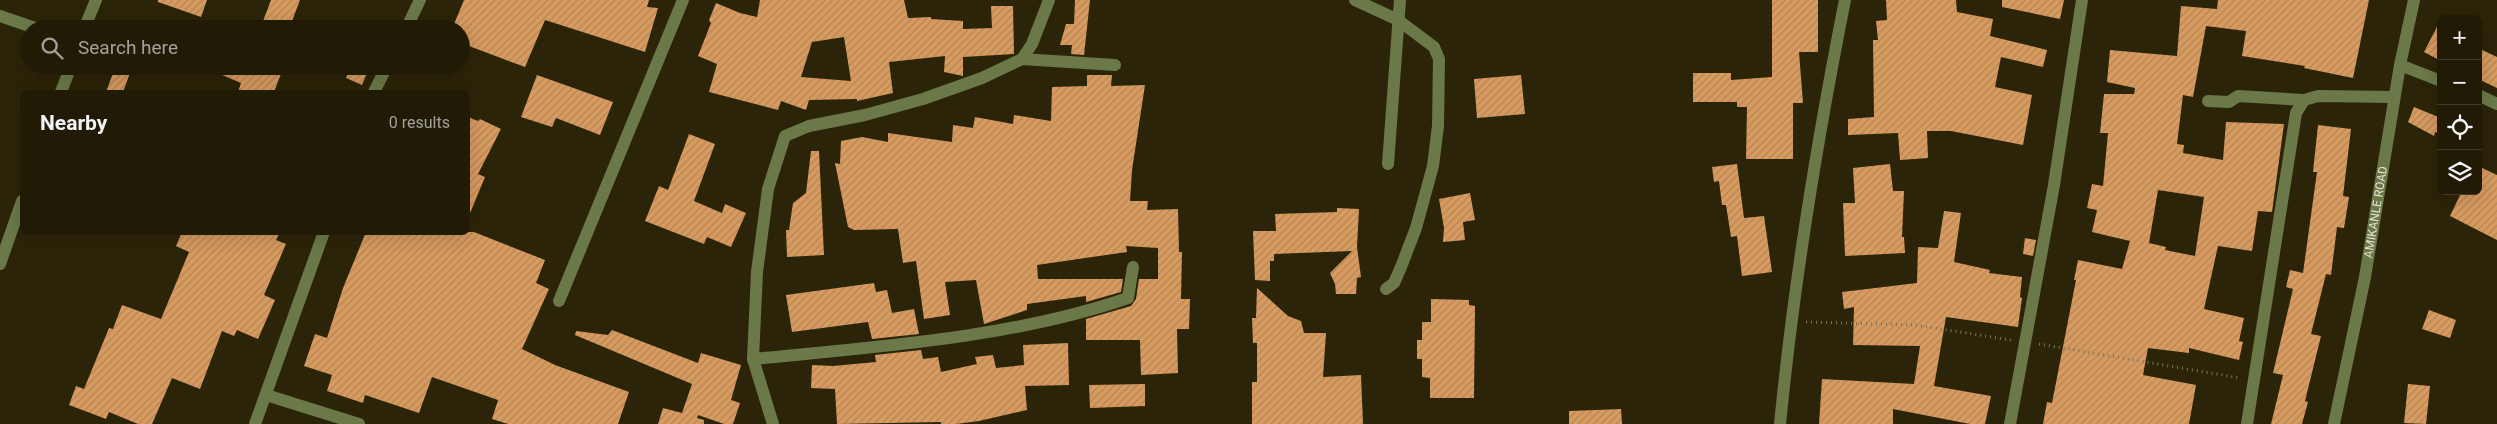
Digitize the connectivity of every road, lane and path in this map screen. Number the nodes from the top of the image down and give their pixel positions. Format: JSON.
{"nodes":[{"id":1,"x":96,"y":0,"type":"edge"},
{"id":2,"x":420,"y":0,"type":"edge"},
{"id":3,"x":683,"y":0,"type":"edge"},
{"id":4,"x":1049,"y":0,"type":"edge"},
{"id":5,"x":1355,"y":0,"type":"edge"},
{"id":6,"x":1400,"y":0,"type":"edge"},
{"id":7,"x":1845,"y":0,"type":"edge"},
{"id":8,"x":2082,"y":0,"type":"edge"},
{"id":9,"x":2414,"y":0,"type":"edge"},
{"id":10,"x":0,"y":16,"type":"edge"},
{"id":11,"x":88,"y":20,"type":"edge"},
{"id":12,"x":410,"y":20,"type":"edge"},
{"id":13,"x":1398,"y":20,"type":"junction"},
{"id":14,"x":20,"y":23,"type":"edge"},
{"id":15,"x":1022,"y":59,"type":"junction"},
{"id":16,"x":1115,"y":65,"type":"dead end"},
{"id":17,"x":2400,"y":65,"type":"junction"},
{"id":18,"x":68,"y":75,"type":"edge"},
{"id":19,"x":382,"y":75,"type":"edge"},
{"id":20,"x":2437,"y":79,"type":"edge"},
{"id":21,"x":62,"y":90,"type":"edge"},
{"id":22,"x":375,"y":90,"type":"edge"},
{"id":23,"x":2394,"y":97,"type":"junction"},
{"id":24,"x":2482,"y":97,"type":"edge"},
{"id":25,"x":2304,"y":100,"type":"junction"},
{"id":26,"x":2208,"y":101,"type":"dead end"},
{"id":27,"x":2497,"y":104,"type":"edge"},
{"id":28,"x":1388,"y":164,"type":"dead end"},
{"id":29,"x":20,"y":207,"type":"edge"},
{"id":30,"x":323,"y":235,"type":"edge"},
{"id":31,"x":0,"y":264,"type":"edge"},
{"id":32,"x":1132,"y":267,"type":"dead end"},
{"id":33,"x":1386,"y":289,"type":"dead end"},
{"id":34,"x":559,"y":302,"type":"dead end"},
{"id":35,"x":753,"y":359,"type":"junction"},
{"id":36,"x":266,"y":395,"type":"junction"},
{"id":37,"x":255,"y":424,"type":"edge"},
{"id":38,"x":359,"y":424,"type":"edge"},
{"id":39,"x":773,"y":424,"type":"edge"},
{"id":40,"x":1780,"y":424,"type":"edge"},
{"id":41,"x":2010,"y":424,"type":"edge"},
{"id":42,"x":2247,"y":424,"type":"edge"},
{"id":43,"x":2334,"y":424,"type":"edge"}],
"edges":[{"from":1,"to":11,"type":"street"},
{"from":2,"to":12,"type":"street"},
{"from":3,"to":34,"type":"street"},
{"from":4,"to":15,"type":"street"},
{"from":5,"to":13,"type":"street"},
{"from":6,"to":13,"type":"street"},
{"from":7,"to":40,"type":"street"},
{"from":8,"to":41,"type":"street"},
{"from":9,"to":17,"type":"street","name":"AMIKANLE ROAD"},
{"from":10,"to":14,"type":"street"},
{"from":13,"to":28,"type":"street"},
{"from":13,"to":33,"type":"street"},
{"from":15,"to":16,"type":"street"},
{"from":15,"to":35,"type":"street"},
{"from":17,"to":20,"type":"street"},
{"from":17,"to":23,"type":"street","name":"AMIKANLE ROAD"},
{"from":18,"to":21,"type":"street"},
{"from":19,"to":22,"type":"street"},
{"from":23,"to":25,"type":"street"},
{"from":23,"to":43,"type":"street","name":"AMIKANLE ROAD"},
{"from":24,"to":27,"type":"street"},
{"from":25,"to":26,"type":"street"},
{"from":25,"to":42,"type":"street"},
{"from":29,"to":31,"type":"street"},
{"from":30,"to":36,"type":"street"},
{"from":32,"to":35,"type":"street"},
{"from":35,"to":39,"type":"street"},
{"from":36,"to":37,"type":"street"},
{"from":36,"to":38,"type":"street"}]}
